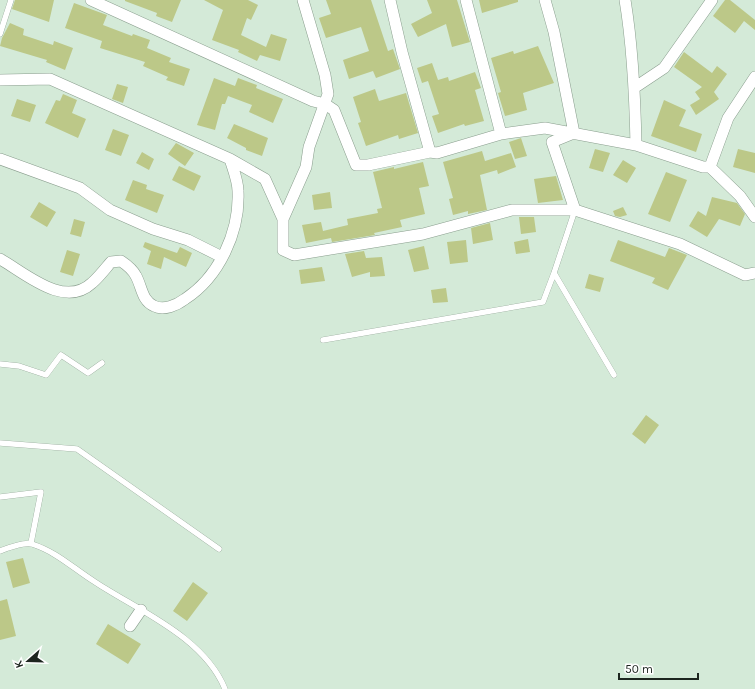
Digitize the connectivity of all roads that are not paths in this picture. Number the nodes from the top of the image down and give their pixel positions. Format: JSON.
{"nodes":[{"id":1,"x":11,"y":0,"type":"edge"},
{"id":2,"x":91,"y":0,"type":"edge"},
{"id":3,"x":303,"y":0,"type":"edge"},
{"id":4,"x":390,"y":0,"type":"edge"},
{"id":5,"x":466,"y":0,"type":"edge"},
{"id":6,"x":545,"y":0,"type":"edge"},
{"id":7,"x":625,"y":0,"type":"edge"},
{"id":8,"x":712,"y":0,"type":"edge"},
{"id":9,"x":0,"y":34,"type":"edge"},
{"id":10,"x":755,"y":77,"type":"edge"},
{"id":11,"x":0,"y":80,"type":"edge"},
{"id":12,"x":634,"y":88,"type":"junction"},
{"id":13,"x":325,"y":104,"type":"junction"},
{"id":14,"x":574,"y":133,"type":"junction"},
{"id":15,"x":501,"y":134,"type":"junction"},
{"id":16,"x":636,"y":145,"type":"junction"},
{"id":17,"x":430,"y":152,"type":"junction"},
{"id":18,"x":0,"y":159,"type":"edge"},
{"id":19,"x":230,"y":159,"type":"junction"},
{"id":20,"x":710,"y":167,"type":"junction"},
{"id":21,"x":576,"y":210,"type":"junction"},
{"id":22,"x":755,"y":217,"type":"edge"},
{"id":23,"x":284,"y":219,"type":"junction"},
{"id":24,"x":222,"y":257,"type":"junction"},
{"id":25,"x":0,"y":259,"type":"edge"},
{"id":26,"x":554,"y":273,"type":"junction"},
{"id":27,"x":755,"y":273,"type":"edge"},
{"id":28,"x":323,"y":340,"type":"dead end"},
{"id":29,"x":102,"y":363,"type":"dead end"},
{"id":30,"x":0,"y":364,"type":"edge"},
{"id":31,"x":614,"y":375,"type":"dead end"},
{"id":32,"x":0,"y":443,"type":"edge"},
{"id":33,"x":0,"y":497,"type":"edge"},
{"id":34,"x":31,"y":543,"type":"junction"},
{"id":35,"x":219,"y":548,"type":"dead end"},
{"id":36,"x":0,"y":551,"type":"edge"},
{"id":37,"x":141,"y":610,"type":"junction"},
{"id":38,"x":130,"y":626,"type":"dead end"},
{"id":39,"x":225,"y":689,"type":"edge"}],
"edges":[{"from":1,"to":9,"type":"lane"},
{"from":2,"to":13,"type":"street"},
{"from":3,"to":13,"type":"street"},
{"from":4,"to":17,"type":"street"},
{"from":5,"to":15,"type":"street"},
{"from":6,"to":14,"type":"street"},
{"from":7,"to":12,"type":"street"},
{"from":8,"to":12,"type":"street"},
{"from":10,"to":20,"type":"street"},
{"from":11,"to":19,"type":"street"},
{"from":12,"to":16,"type":"street"},
{"from":13,"to":17,"type":"street"},
{"from":13,"to":23,"type":"street"},
{"from":14,"to":15,"type":"street"},
{"from":14,"to":16,"type":"street"},
{"from":14,"to":21,"type":"street"},
{"from":15,"to":17,"type":"street"},
{"from":16,"to":20,"type":"street"},
{"from":18,"to":24,"type":"street"},
{"from":19,"to":23,"type":"street"},
{"from":19,"to":24,"type":"street"},
{"from":20,"to":22,"type":"street"},
{"from":21,"to":23,"type":"street"},
{"from":21,"to":26,"type":"lane"},
{"from":21,"to":27,"type":"street"},
{"from":24,"to":25,"type":"street"},
{"from":26,"to":28,"type":"lane"},
{"from":26,"to":31,"type":"lane"},
{"from":29,"to":30,"type":"lane"},
{"from":32,"to":35,"type":"lane"},
{"from":33,"to":34,"type":"lane"},
{"from":34,"to":36,"type":"lane"},
{"from":34,"to":37,"type":"lane"},
{"from":37,"to":38,"type":"street"},
{"from":37,"to":39,"type":"lane"}]}
